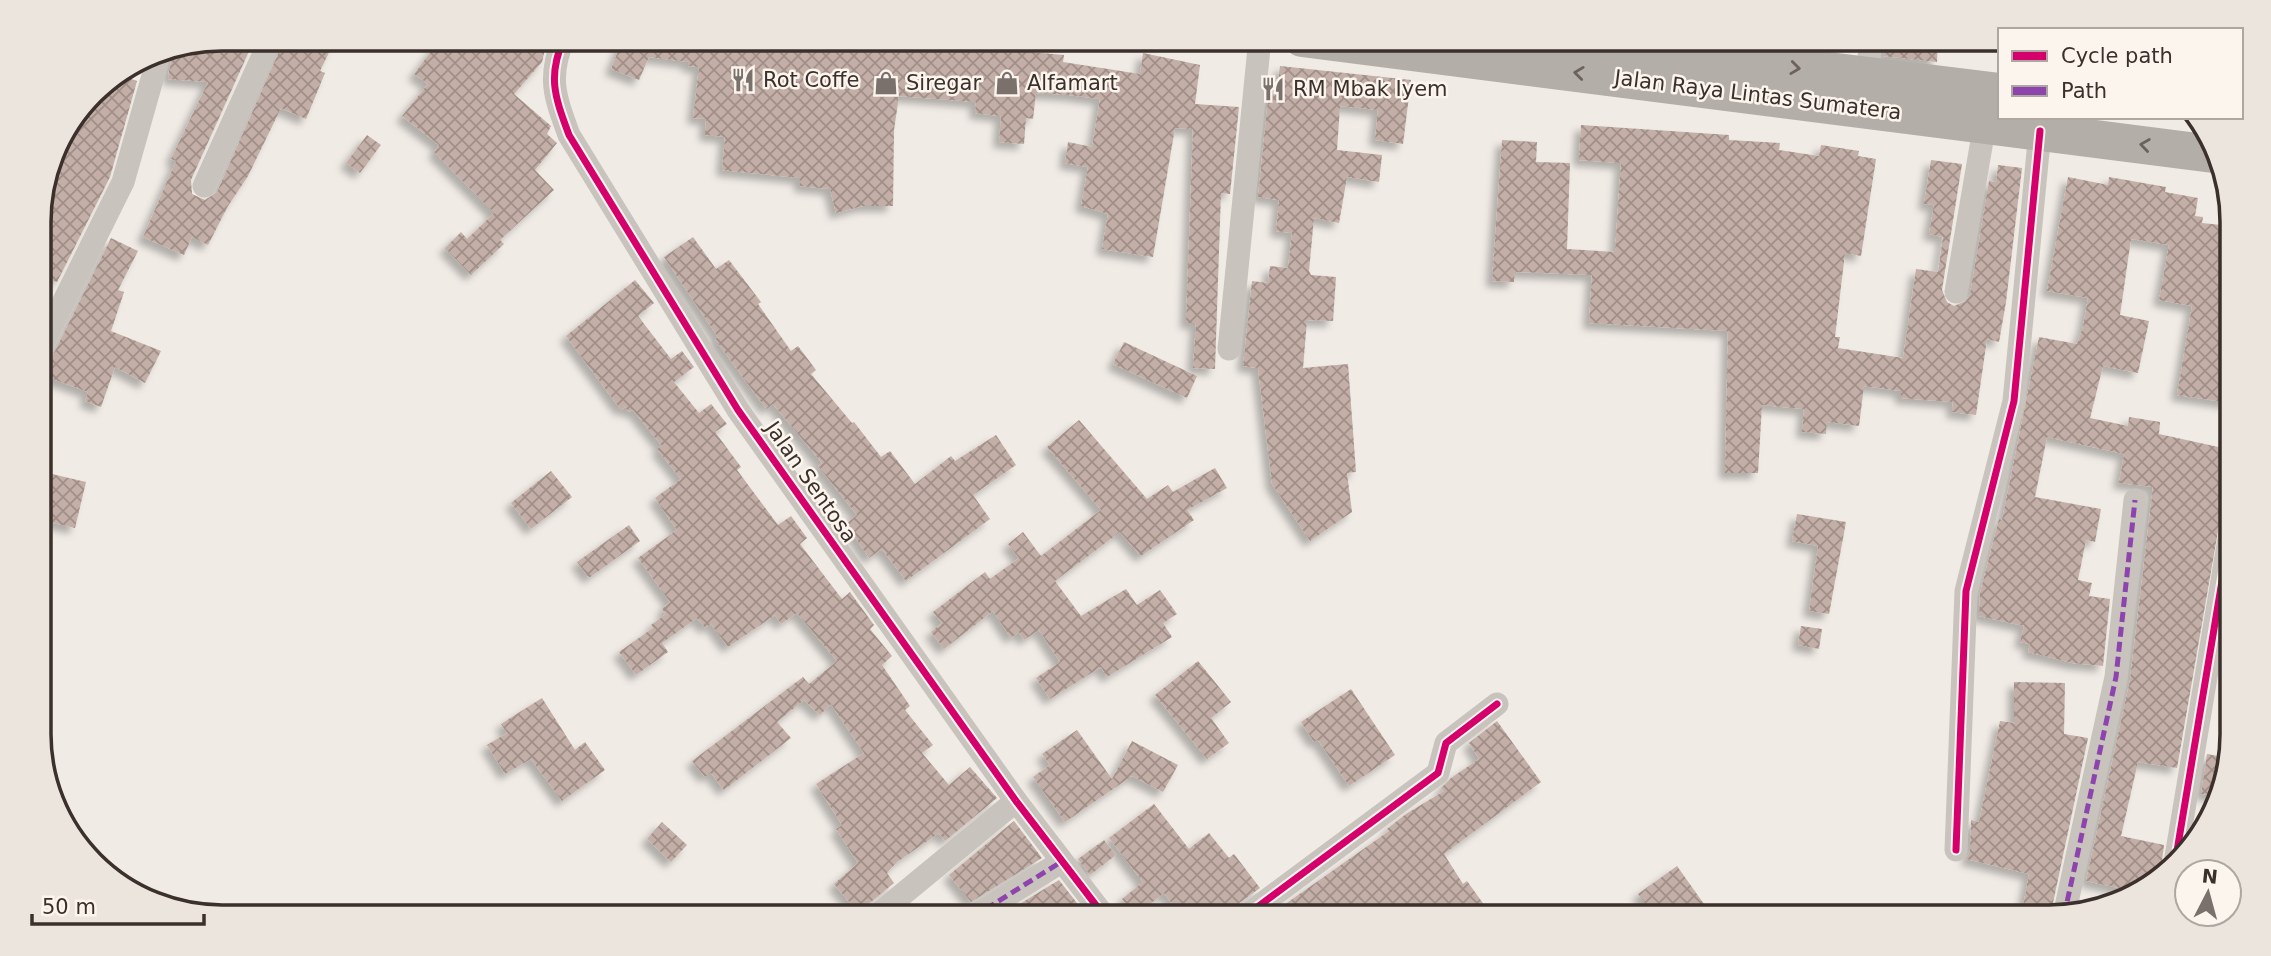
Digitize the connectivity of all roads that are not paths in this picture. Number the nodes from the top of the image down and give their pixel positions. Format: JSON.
{"nodes":[{"id":1,"x":265,"y":51,"type":"edge"},
{"id":2,"x":560,"y":51,"type":"edge"},
{"id":3,"x":1259,"y":51,"type":"edge"},
{"id":4,"x":1432,"y":51,"type":"edge"},
{"id":5,"x":1736,"y":51,"type":"edge"},
{"id":6,"x":1870,"y":51,"type":"edge"},
{"id":7,"x":156,"y":64,"type":"edge"},
{"id":8,"x":1867,"y":77,"type":"junction"},
{"id":9,"x":1992,"y":107,"type":"edge"},
{"id":10,"x":2016,"y":119,"type":"edge"},
{"id":11,"x":2040,"y":131,"type":"junction"},
{"id":12,"x":2206,"y":153,"type":"edge"},
{"id":13,"x":204,"y":187,"type":"dead end"},
{"id":14,"x":1956,"y":292,"type":"dead end"},
{"id":15,"x":51,"y":327,"type":"edge"},
{"id":16,"x":1229,"y":349,"type":"dead end"},
{"id":17,"x":2135,"y":500,"type":"dead end"},
{"id":18,"x":2220,"y":593,"type":"edge"},
{"id":19,"x":1497,"y":704,"type":"dead end"},
{"id":20,"x":1016,"y":801,"type":"junction"},
{"id":21,"x":2178,"y":846,"type":"edge"},
{"id":22,"x":1956,"y":850,"type":"dead end"},
{"id":23,"x":1061,"y":862,"type":"junction"},
{"id":24,"x":2067,"y":904,"type":"edge"},
{"id":25,"x":890,"y":905,"type":"edge"},
{"id":26,"x":992,"y":905,"type":"edge"},
{"id":27,"x":1095,"y":905,"type":"edge"},
{"id":28,"x":1260,"y":905,"type":"edge"}],
"edges":[{"from":1,"to":13,"type":"street"},
{"from":2,"to":20,"type":"street","name":"Jalan Sentosa"},
{"from":3,"to":16,"type":"street"},
{"from":9,"to":4,"type":"highway","name":"Jalan Raya Lintas Sumatera","one_way":true},
{"from":5,"to":8,"type":"highway","name":"Jalan Raya Lintas Sumatera","one_way":true},
{"from":6,"to":8,"type":"street"},
{"from":7,"to":15,"type":"street"},
{"from":8,"to":9,"type":"highway","name":"Jalan Raya Lintas Sumatera"},
{"from":9,"to":14,"type":"street"},
{"from":10,"to":11,"type":"highway","name":"Jalan Raya Lintas Sumatera"},
{"from":12,"to":11,"type":"highway","name":"Jalan Raya Lintas Sumatera","one_way":true},
{"from":11,"to":22,"type":"street"},
{"from":17,"to":24,"type":"street"},
{"from":18,"to":21,"type":"street"},
{"from":19,"to":28,"type":"street"},
{"from":20,"to":23,"type":"street","name":"Jalan Sentosa"},
{"from":20,"to":25,"type":"street"},
{"from":23,"to":26,"type":"street"},
{"from":23,"to":27,"type":"street","name":"Jalan Sentosa"}]}
